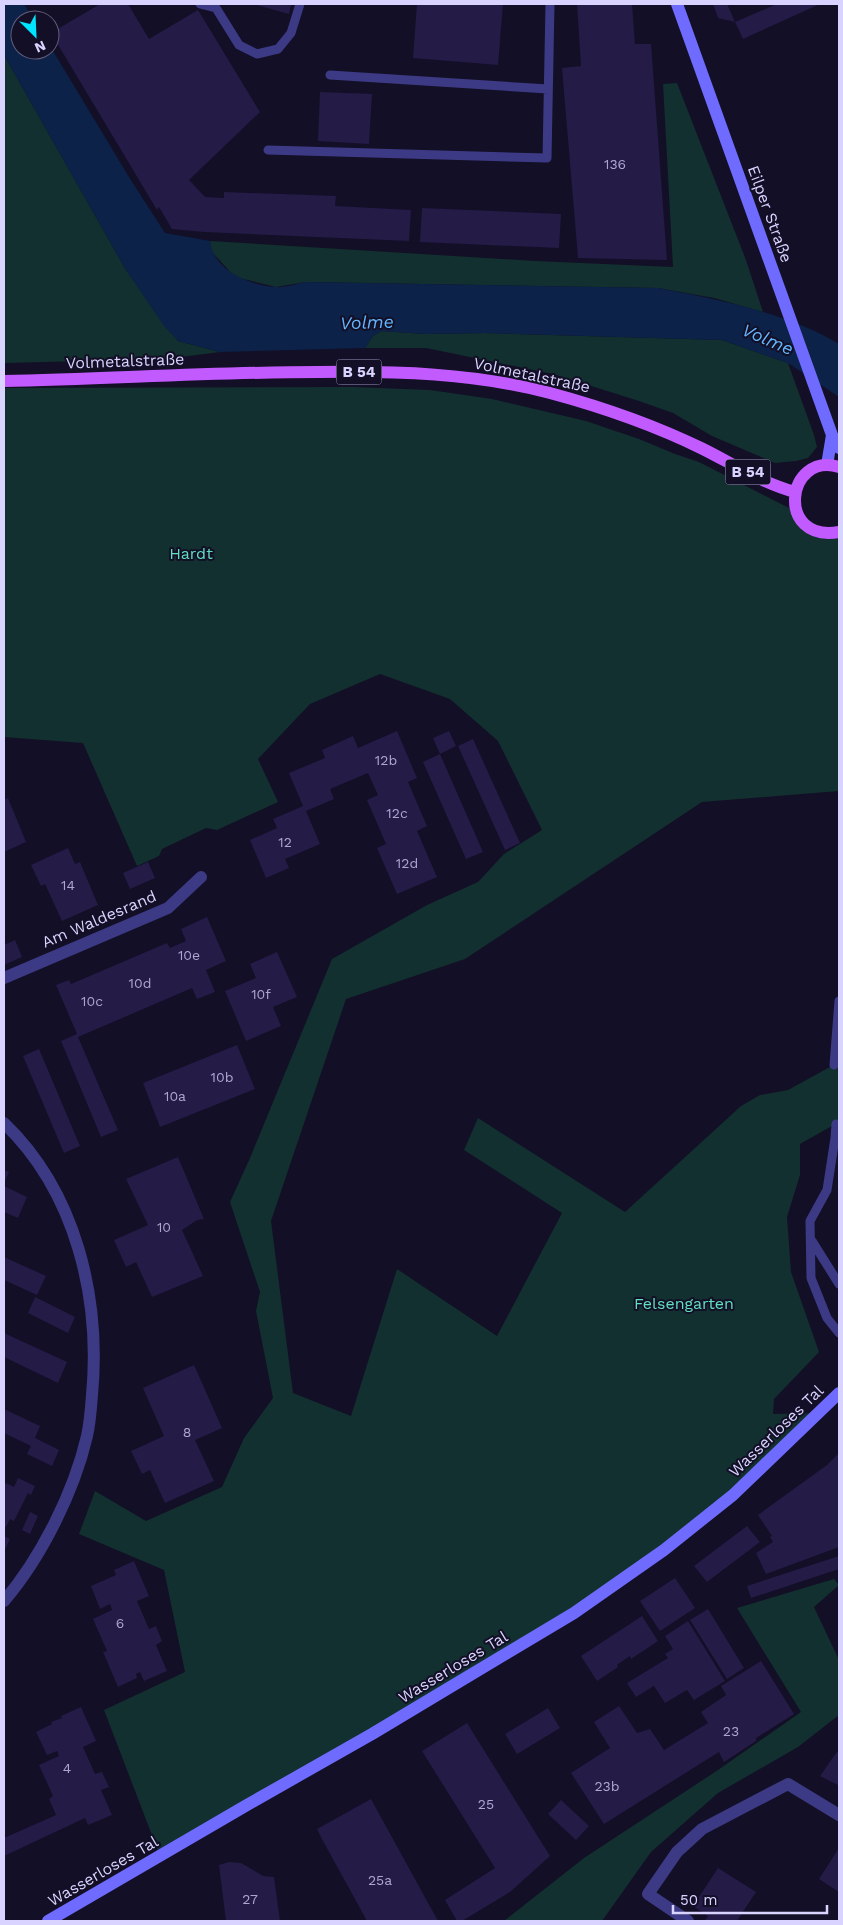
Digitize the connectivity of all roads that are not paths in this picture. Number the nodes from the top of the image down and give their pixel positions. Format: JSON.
{"nodes":[{"id":1,"x":200,"y":4,"type":"edge"},
{"id":2,"x":300,"y":4,"type":"edge"},
{"id":3,"x":550,"y":4,"type":"edge"},
{"id":4,"x":677,"y":4,"type":"edge"},
{"id":5,"x":330,"y":75,"type":"dead end"},
{"id":6,"x":548,"y":89,"type":"junction"},
{"id":7,"x":268,"y":150,"type":"dead end"},
{"id":8,"x":4,"y":381,"type":"edge"},
{"id":9,"x":832,"y":435,"type":"junction"},
{"id":10,"x":839,"y":448,"type":"edge"},
{"id":11,"x":833,"y":466,"type":"edge"},
{"id":12,"x":795,"y":492,"type":"junction"},
{"id":13,"x":839,"y":532,"type":"edge"},
{"id":14,"x":200,"y":877,"type":"dead end"},
{"id":15,"x":4,"y":978,"type":"edge"},
{"id":16,"x":839,"y":1001,"type":"edge"},
{"id":17,"x":834,"y":1065,"type":"dead end"},
{"id":18,"x":4,"y":1123,"type":"edge"},
{"id":19,"x":836,"y":1124,"type":"dead end"},
{"id":20,"x":812,"y":1240,"type":"junction"},
{"id":21,"x":839,"y":1284,"type":"edge"},
{"id":22,"x":839,"y":1333,"type":"edge"},
{"id":23,"x":839,"y":1393,"type":"edge"},
{"id":24,"x":4,"y":1601,"type":"edge"},
{"id":25,"x":839,"y":1815,"type":"edge"},
{"id":26,"x":48,"y":1921,"type":"edge"},
{"id":27,"x":688,"y":1921,"type":"edge"}],
"edges":[{"from":1,"to":2,"type":"lane"},
{"from":3,"to":6,"type":"lane"},
{"from":4,"to":9,"type":"main road","name":"Eilper Straße"},
{"from":5,"to":6,"type":"lane"},
{"from":6,"to":7,"type":"lane"},
{"from":8,"to":12,"type":"main road","name":"Volmetalstraße","number":"B 54"},
{"from":9,"to":10,"type":"main road","name":"Eilper Straße"},
{"from":9,"to":11,"type":"main road","name":"Eilper Straße"},
{"from":11,"to":12,"type":"main road"},
{"from":12,"to":13,"type":"main road"},
{"from":14,"to":15,"type":"street","name":"Am Waldesrand"},
{"from":16,"to":17,"type":"lane"},
{"from":18,"to":24,"type":"street"},
{"from":19,"to":20,"type":"lane"},
{"from":20,"to":21,"type":"lane"},
{"from":20,"to":22,"type":"lane"},
{"from":23,"to":26,"type":"main road","name":"Wasserloses Tal"},
{"from":25,"to":27,"type":"street"}]}
